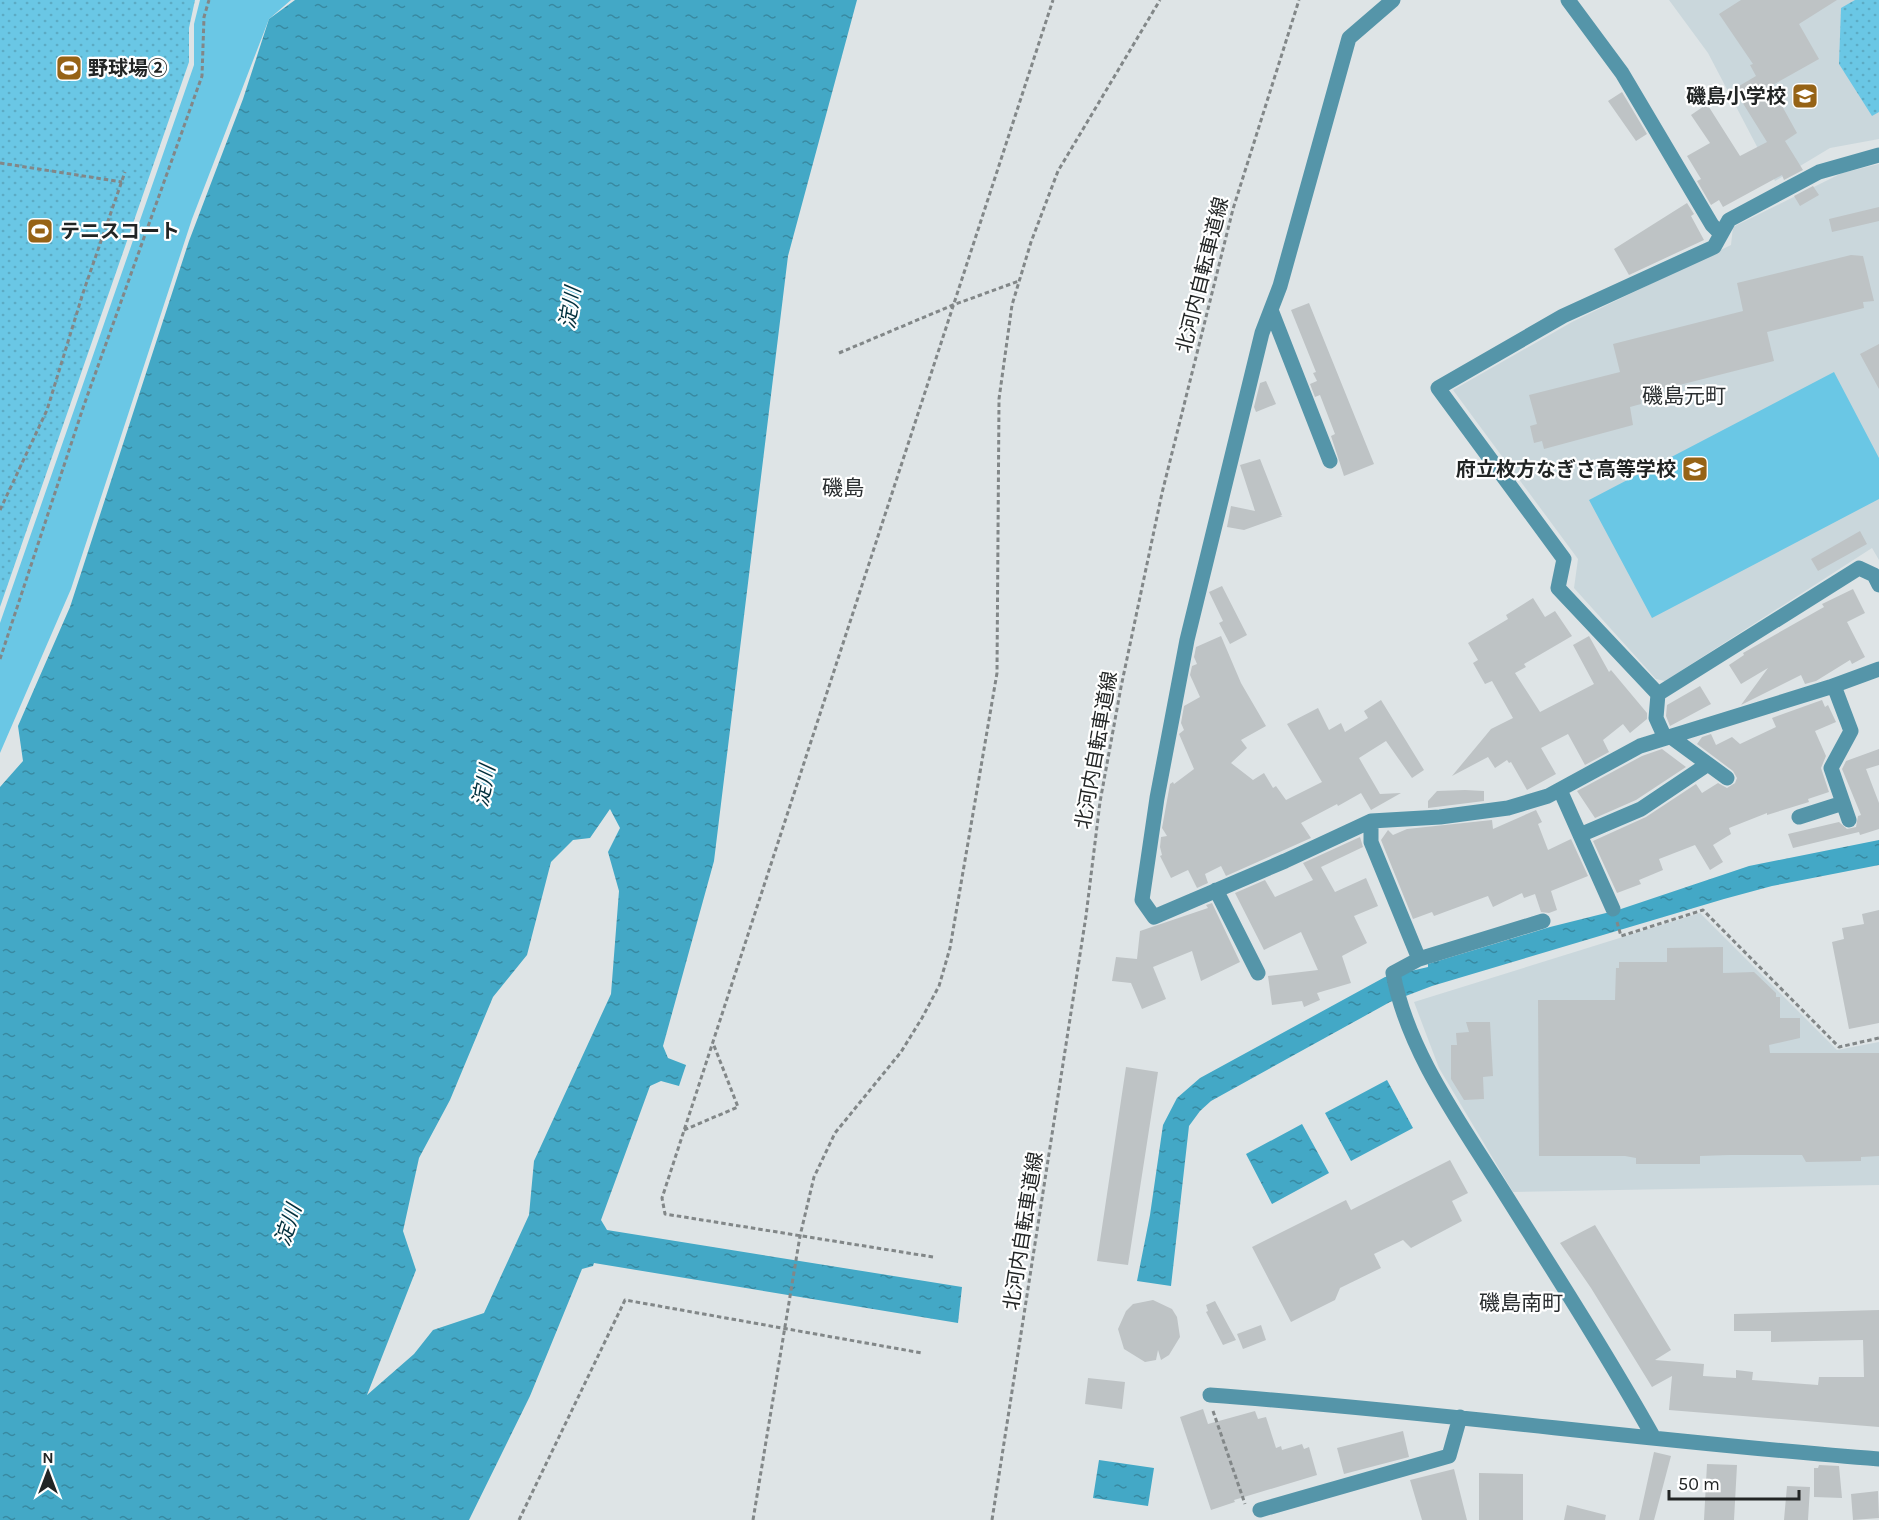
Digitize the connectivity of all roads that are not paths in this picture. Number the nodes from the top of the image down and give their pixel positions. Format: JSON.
{"nodes":[{"id":1,"x":1393,"y":0,"type":"edge"},
{"id":2,"x":1568,"y":0,"type":"edge"},
{"id":3,"x":1879,"y":156,"type":"edge"},
{"id":4,"x":1721,"y":234,"type":"junction"},
{"id":5,"x":1271,"y":310,"type":"junction"},
{"id":6,"x":1330,"y":461,"type":"dead end"},
{"id":7,"x":1879,"y":585,"type":"edge"},
{"id":8,"x":1879,"y":669,"type":"edge"},
{"id":9,"x":1834,"y":686,"type":"junction"},
{"id":10,"x":1658,"y":694,"type":"junction"},
{"id":11,"x":1668,"y":738,"type":"junction"},
{"id":12,"x":1708,"y":764,"type":"junction"},
{"id":13,"x":1727,"y":778,"type":"dead end"},
{"id":14,"x":1560,"y":790,"type":"junction"},
{"id":15,"x":1843,"y":803,"type":"junction"},
{"id":16,"x":1799,"y":818,"type":"dead end"},
{"id":17,"x":1848,"y":820,"type":"dead end"},
{"id":18,"x":1371,"y":821,"type":"junction"},
{"id":19,"x":1580,"y":835,"type":"junction"},
{"id":20,"x":1216,"y":890,"type":"junction"},
{"id":21,"x":1613,"y":909,"type":"dead end"},
{"id":22,"x":1544,"y":921,"type":"dead end"},
{"id":23,"x":1419,"y":959,"type":"junction"},
{"id":24,"x":1258,"y":973,"type":"dead end"},
{"id":25,"x":1210,"y":1395,"type":"road end"},
{"id":26,"x":1460,"y":1417,"type":"junction"},
{"id":27,"x":1654,"y":1438,"type":"junction"},
{"id":28,"x":1879,"y":1459,"type":"edge"},
{"id":29,"x":1260,"y":1510,"type":"road end"}],
"edges":[{"from":1,"to":5,"type":"street"},
{"from":2,"to":4,"type":"street"},
{"from":3,"to":4,"type":"street"},
{"from":4,"to":10,"type":"street"},
{"from":5,"to":6,"type":"street"},
{"from":5,"to":20,"type":"street"},
{"from":7,"to":10,"type":"street"},
{"from":8,"to":9,"type":"street"},
{"from":9,"to":11,"type":"street"},
{"from":9,"to":15,"type":"street"},
{"from":10,"to":11,"type":"street"},
{"from":11,"to":12,"type":"street"},
{"from":11,"to":14,"type":"street"},
{"from":12,"to":13,"type":"street"},
{"from":12,"to":19,"type":"street"},
{"from":14,"to":18,"type":"street"},
{"from":14,"to":19,"type":"street"},
{"from":15,"to":16,"type":"street"},
{"from":15,"to":17,"type":"street"},
{"from":18,"to":20,"type":"street"},
{"from":18,"to":23,"type":"street"},
{"from":19,"to":21,"type":"street"},
{"from":20,"to":24,"type":"street"},
{"from":22,"to":23,"type":"street"},
{"from":23,"to":27,"type":"street"},
{"from":25,"to":26,"type":"street"},
{"from":26,"to":27,"type":"street"},
{"from":26,"to":29,"type":"street"},
{"from":27,"to":28,"type":"street"}]}
